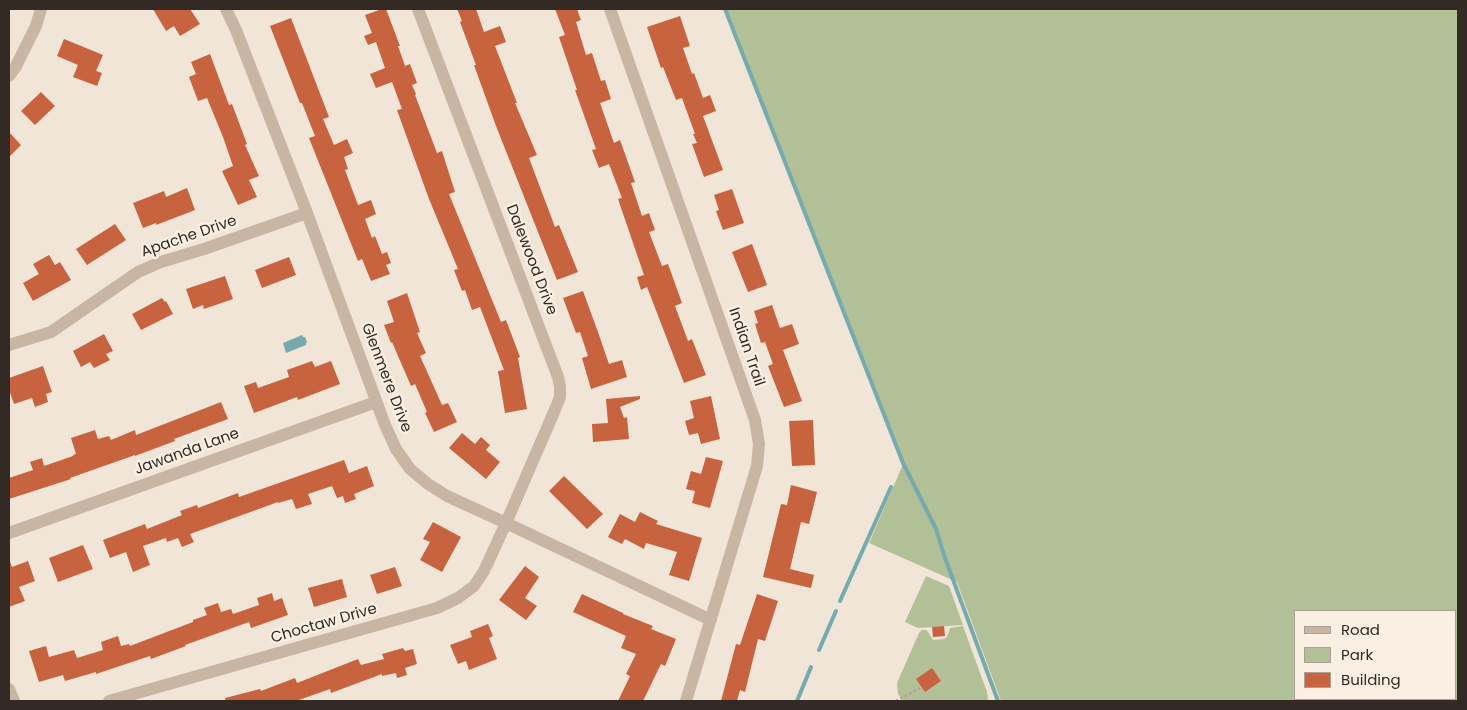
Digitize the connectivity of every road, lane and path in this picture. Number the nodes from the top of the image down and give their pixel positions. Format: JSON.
{"nodes":[{"id":1,"x":41,"y":9,"type":"edge"},
{"id":2,"x":226,"y":9,"type":"edge"},
{"id":3,"x":418,"y":9,"type":"edge"},
{"id":4,"x":610,"y":9,"type":"edge"},
{"id":5,"x":9,"y":76,"type":"edge"},
{"id":6,"x":306,"y":213,"type":"junction"},
{"id":7,"x":9,"y":345,"type":"edge"},
{"id":8,"x":376,"y":402,"type":"junction"},
{"id":9,"x":506,"y":523,"type":"junction"},
{"id":10,"x":9,"y":533,"type":"edge"},
{"id":11,"x":711,"y":620,"type":"junction"},
{"id":12,"x":920,"y":688,"type":"dead end"},
{"id":13,"x":9,"y":689,"type":"edge"},
{"id":14,"x":14,"y":701,"type":"edge"},
{"id":15,"x":109,"y":701,"type":"edge"},
{"id":16,"x":686,"y":701,"type":"edge"},
{"id":17,"x":896,"y":701,"type":"edge"}],
"edges":[{"from":1,"to":5,"type":"street"},
{"from":2,"to":6,"type":"street","name":"Glenmere Drive"},
{"from":3,"to":9,"type":"street","name":"Dalewood Drive"},
{"from":4,"to":11,"type":"street","name":"Indian Trail"},
{"from":6,"to":7,"type":"street","name":"Apache Drive"},
{"from":6,"to":8,"type":"street","name":"Glenmere Drive"},
{"from":8,"to":9,"type":"street","name":"Glenmere Drive"},
{"from":8,"to":10,"type":"street","name":"Jawanda Lane"},
{"from":9,"to":11,"type":"street","name":"Glenmere Drive"},
{"from":9,"to":15,"type":"street","name":"Choctaw Drive"},
{"from":11,"to":16,"type":"street","name":"Indian Trail"},
{"from":12,"to":17,"type":"path"},
{"from":13,"to":14,"type":"street"}]}
